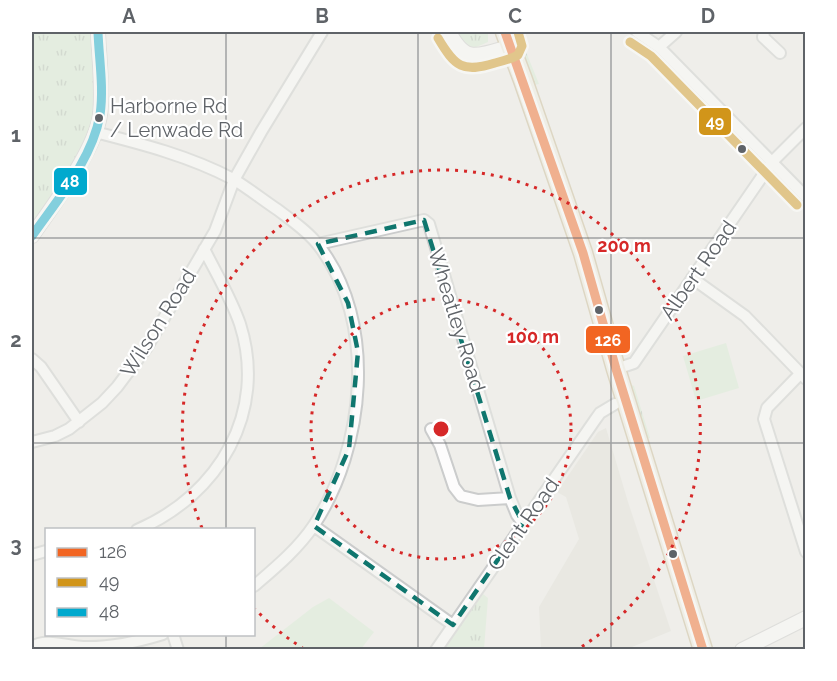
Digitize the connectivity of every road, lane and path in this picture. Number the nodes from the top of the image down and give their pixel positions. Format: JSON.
{"nodes":[{"id":1,"x":98,"y":32,"type":"edge"},
{"id":2,"x":322,"y":32,"type":"edge"},
{"id":3,"x":449,"y":32,"type":"edge"},
{"id":4,"x":495,"y":32,"type":"edge"},
{"id":5,"x":636,"y":32,"type":"edge"},
{"id":6,"x":676,"y":32,"type":"edge"},
{"id":7,"x":764,"y":32,"type":"edge"},
{"id":8,"x":506,"y":42,"type":"edge"},
{"id":9,"x":659,"y":47,"type":"junction"},
{"id":10,"x":780,"y":53,"type":"dead end"},
{"id":11,"x":806,"y":128,"type":"edge"},
{"id":12,"x":95,"y":132,"type":"junction"},
{"id":13,"x":772,"y":162,"type":"junction"},
{"id":14,"x":234,"y":180,"type":"junction"},
{"id":15,"x":806,"y":196,"type":"edge"},
{"id":16,"x":32,"y":236,"type":"edge"},
{"id":17,"x":318,"y":244,"type":"junction"},
{"id":18,"x":204,"y":249,"type":"junction"},
{"id":19,"x":692,"y":278,"type":"junction"},
{"id":20,"x":32,"y":359,"type":"edge"},
{"id":21,"x":616,"y":369,"type":"junction"},
{"id":22,"x":803,"y":376,"type":"edge"},
{"id":23,"x":615,"y":404,"type":"junction"},
{"id":24,"x":79,"y":422,"type":"junction"},
{"id":25,"x":431,"y":429,"type":"dead end"},
{"id":26,"x":32,"y":442,"type":"edge"},
{"id":27,"x":510,"y":498,"type":"junction"},
{"id":28,"x":523,"y":523,"type":"junction"},
{"id":29,"x":314,"y":526,"type":"junction"},
{"id":30,"x":141,"y":528,"type":"edge"},
{"id":31,"x":806,"y":552,"type":"edge"},
{"id":32,"x":255,"y":585,"type":"edge"},
{"id":33,"x":806,"y":618,"type":"edge"},
{"id":34,"x":453,"y":624,"type":"junction"},
{"id":35,"x":157,"y":636,"type":"edge"},
{"id":36,"x":41,"y":644,"type":"edge"},
{"id":37,"x":80,"y":648,"type":"edge"},
{"id":38,"x":436,"y":650,"type":"edge"},
{"id":39,"x":690,"y":650,"type":"edge"},
{"id":40,"x":703,"y":650,"type":"edge"},
{"id":41,"x":742,"y":650,"type":"edge"}],
"edges":[{"from":1,"to":12,"type":"street"},
{"from":2,"to":14,"type":"street","name":"Wilson Road"},
{"from":3,"to":8,"type":"street"},
{"from":4,"to":8,"type":"highway"},
{"from":5,"to":9,"type":"street"},
{"from":6,"to":9,"type":"street"},
{"from":7,"to":10,"type":"street"},
{"from":8,"to":21,"type":"highway"},
{"from":8,"to":23,"type":"highway"},
{"from":9,"to":13,"type":"street"},
{"from":11,"to":13,"type":"street","name":"Albert Road"},
{"from":12,"to":14,"type":"street"},
{"from":12,"to":16,"type":"street"},
{"from":13,"to":15,"type":"street"},
{"from":13,"to":19,"type":"street","name":"Albert Road"},
{"from":14,"to":17,"type":"street"},
{"from":14,"to":18,"type":"street","name":"Wilson Road"},
{"from":17,"to":27,"type":"street","name":"Wheatley Road"},
{"from":17,"to":29,"type":"street"},
{"from":18,"to":24,"type":"street","name":"Wilson Road"},
{"from":18,"to":30,"type":"street"},
{"from":19,"to":21,"type":"street","name":"Albert Road"},
{"from":19,"to":22,"type":"street"},
{"from":20,"to":24,"type":"street"},
{"from":21,"to":23,"type":"highway"},
{"from":21,"to":40,"type":"highway"},
{"from":22,"to":31,"type":"street"},
{"from":23,"to":28,"type":"street","name":"Clent Road"},
{"from":23,"to":39,"type":"highway"},
{"from":24,"to":26,"type":"street","name":"Wilson Road"},
{"from":25,"to":27,"type":"street"},
{"from":27,"to":28,"type":"street","name":"Wheatley Road"},
{"from":28,"to":34,"type":"street","name":"Clent Road"},
{"from":29,"to":32,"type":"street"},
{"from":29,"to":34,"type":"street"},
{"from":33,"to":41,"type":"street"},
{"from":34,"to":38,"type":"street","name":"Clent Road"},
{"from":35,"to":37,"type":"street"},
{"from":36,"to":37,"type":"street"}]}
